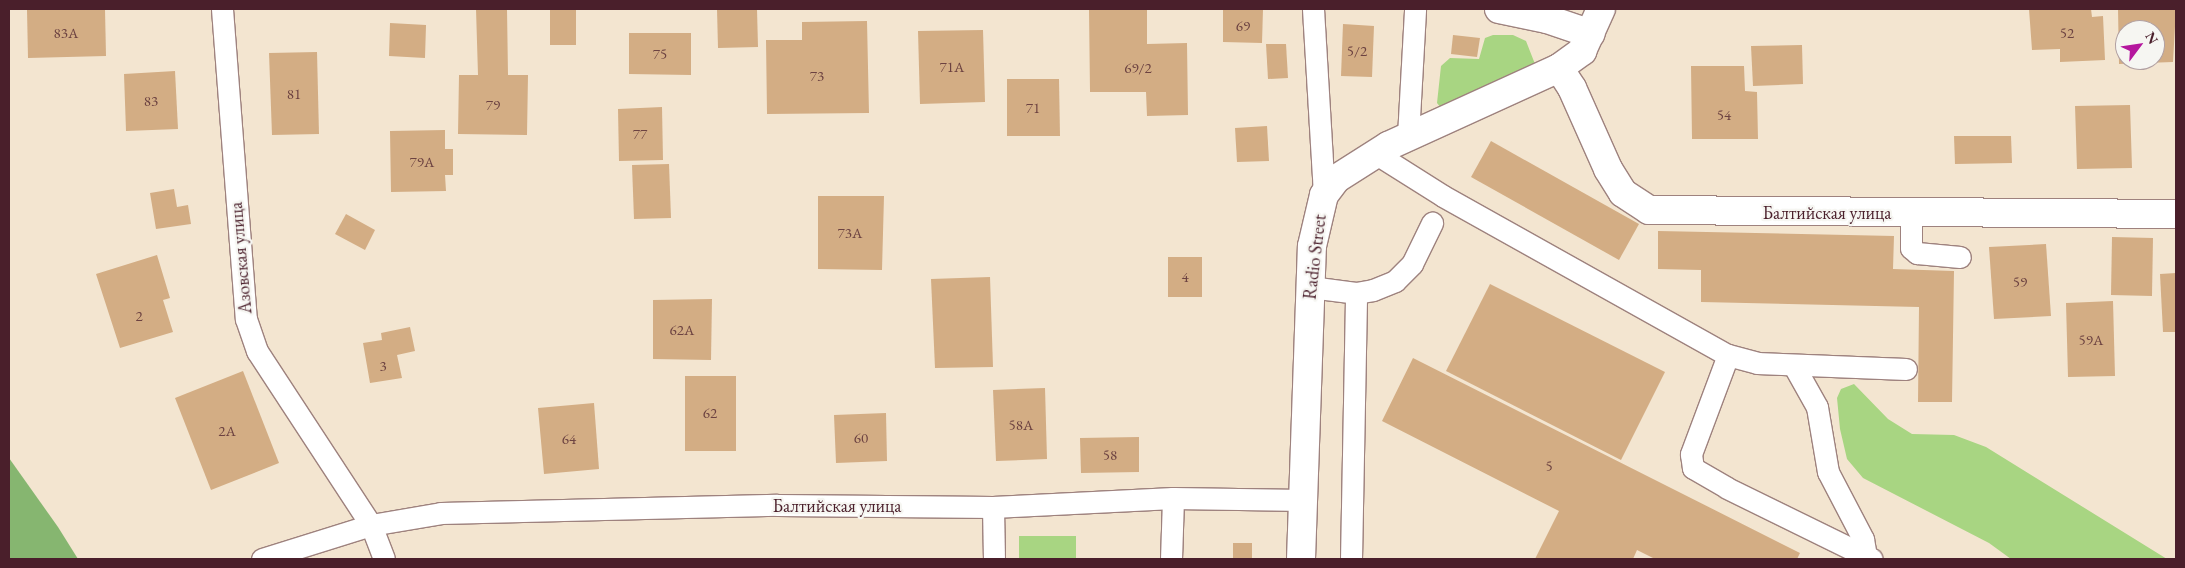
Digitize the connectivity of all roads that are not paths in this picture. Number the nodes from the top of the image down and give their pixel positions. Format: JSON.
{"nodes":[{"id":1,"x":222,"y":9,"type":"edge"},
{"id":2,"x":1313,"y":9,"type":"edge"},
{"id":3,"x":1415,"y":9,"type":"edge"},
{"id":4,"x":1500,"y":9,"type":"edge"},
{"id":5,"x":1601,"y":9,"type":"edge"},
{"id":6,"x":1591,"y":34,"type":"junction"},
{"id":7,"x":1559,"y":68,"type":"junction"},
{"id":8,"x":1408,"y":136,"type":"junction"},
{"id":9,"x":1375,"y":153,"type":"junction"},
{"id":10,"x":1324,"y":195,"type":"junction"},
{"id":11,"x":1911,"y":213,"type":"junction"},
{"id":12,"x":2176,"y":214,"type":"edge"},
{"id":13,"x":1432,"y":223,"type":"dead end"},
{"id":14,"x":1960,"y":257,"type":"dead end"},
{"id":15,"x":1310,"y":287,"type":"junction"},
{"id":16,"x":1356,"y":293,"type":"junction"},
{"id":17,"x":1728,"y":355,"type":"junction"},
{"id":18,"x":1794,"y":366,"type":"junction"},
{"id":19,"x":1906,"y":369,"type":"dead end"},
{"id":20,"x":1173,"y":498,"type":"junction"},
{"id":21,"x":1304,"y":500,"type":"junction"},
{"id":22,"x":993,"y":507,"type":"junction"},
{"id":23,"x":371,"y":526,"type":"junction"},
{"id":24,"x":1869,"y":558,"type":"edge"},
{"id":25,"x":262,"y":559,"type":"edge"},
{"id":26,"x":384,"y":559,"type":"edge"},
{"id":27,"x":994,"y":559,"type":"edge"},
{"id":28,"x":1172,"y":559,"type":"edge"},
{"id":29,"x":1301,"y":559,"type":"edge"},
{"id":30,"x":1351,"y":559,"type":"edge"}],
"edges":[{"from":1,"to":23,"type":"lane","name":"Азовская улица"},
{"from":2,"to":10,"type":"lane"},
{"from":3,"to":8,"type":"lane"},
{"from":4,"to":6,"type":"street"},
{"from":5,"to":6,"type":"street","name":"Radio Street"},
{"from":6,"to":7,"type":"street","name":"Radio Street"},
{"from":7,"to":8,"type":"street","name":"Radio Street"},
{"from":7,"to":11,"type":"street","name":"Балтийская улица"},
{"from":8,"to":9,"type":"street","name":"Radio Street"},
{"from":9,"to":10,"type":"street","name":"Radio Street"},
{"from":9,"to":17,"type":"lane"},
{"from":10,"to":15,"type":"street","name":"Radio Street"},
{"from":11,"to":12,"type":"street","name":"Балтийская улица"},
{"from":11,"to":14,"type":"lane"},
{"from":13,"to":16,"type":"lane"},
{"from":15,"to":16,"type":"lane"},
{"from":15,"to":21,"type":"street","name":"Radio Street"},
{"from":16,"to":30,"type":"lane"},
{"from":17,"to":18,"type":"lane"},
{"from":17,"to":24,"type":"lane"},
{"from":18,"to":19,"type":"lane"},
{"from":18,"to":24,"type":"lane"},
{"from":20,"to":21,"type":"lane","name":"Балтийская улица"},
{"from":20,"to":22,"type":"lane","name":"Балтийская улица"},
{"from":20,"to":28,"type":"lane"},
{"from":21,"to":29,"type":"street","name":"Radio Street"},
{"from":22,"to":23,"type":"lane","name":"Балтийская улица"},
{"from":22,"to":27,"type":"lane"},
{"from":23,"to":25,"type":"lane","name":"Балтийская улица"},
{"from":23,"to":26,"type":"lane","name":"Азовская улица"}]}
